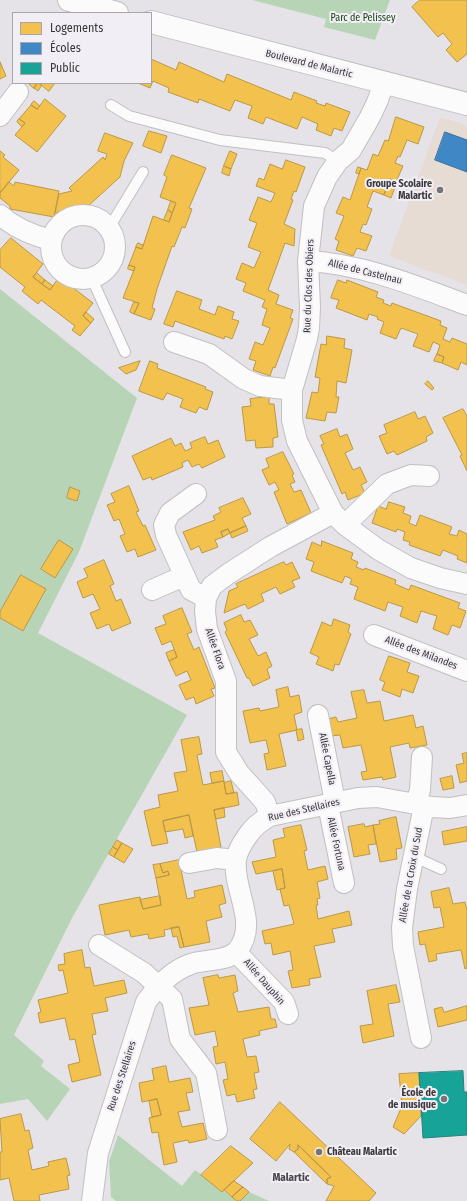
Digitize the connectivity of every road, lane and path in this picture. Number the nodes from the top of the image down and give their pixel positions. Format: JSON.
{"nodes":[{"id":1,"x":69,"y":0,"type":"edge"},
{"id":2,"x":113,"y":12,"type":"edge"},
{"id":3,"x":152,"y":22,"type":"edge"},
{"id":4,"x":384,"y":82,"type":"junction"},
{"id":5,"x":18,"y":92,"type":"dead end"},
{"id":6,"x":467,"y":104,"type":"edge"},
{"id":7,"x":111,"y":105,"type":"dead end"},
{"id":8,"x":0,"y":116,"type":"edge"},
{"id":9,"x":338,"y":161,"type":"junction"},
{"id":10,"x":142,"y":172,"type":"dead end"},
{"id":11,"x":0,"y":215,"type":"edge"},
{"id":12,"x":109,"y":228,"type":"junction"},
{"id":13,"x":51,"y":240,"type":"junction"},
{"id":14,"x":308,"y":261,"type":"junction"},
{"id":15,"x":92,"y":279,"type":"junction"},
{"id":16,"x":467,"y":305,"type":"edge"},
{"id":17,"x":174,"y":342,"type":"dead end"},
{"id":18,"x":125,"y":352,"type":"dead end"},
{"id":19,"x":292,"y":390,"type":"junction"},
{"id":20,"x":429,"y":476,"type":"dead end"},
{"id":21,"x":196,"y":494,"type":"dead end"},
{"id":22,"x":339,"y":519,"type":"junction"},
{"id":23,"x":184,"y":576,"type":"junction"},
{"id":24,"x":467,"y":584,"type":"edge"},
{"id":25,"x":152,"y":590,"type":"dead end"},
{"id":26,"x":206,"y":598,"type":"junction"},
{"id":27,"x":374,"y":635,"type":"dead end"},
{"id":28,"x":467,"y":671,"type":"edge"},
{"id":29,"x":318,"y":715,"type":"dead end"},
{"id":30,"x":422,"y":757,"type":"dead end"},
{"id":31,"x":331,"y":803,"type":"junction"},
{"id":32,"x":420,"y":805,"type":"junction"},
{"id":33,"x":467,"y":805,"type":"edge"},
{"id":34,"x":270,"y":816,"type":"junction"},
{"id":35,"x":413,"y":859,"type":"junction"},
{"id":36,"x":236,"y":860,"type":"junction"},
{"id":37,"x":189,"y":863,"type":"dead end"},
{"id":38,"x":441,"y":869,"type":"dead end"},
{"id":39,"x":344,"y":883,"type":"dead end"},
{"id":40,"x":98,"y":945,"type":"dead end"},
{"id":41,"x":236,"y":952,"type":"junction"},
{"id":42,"x":157,"y":986,"type":"junction"},
{"id":43,"x":288,"y":1014,"type":"dead end"},
{"id":44,"x":421,"y":1038,"type":"dead end"},
{"id":45,"x":217,"y":1130,"type":"dead end"},
{"id":46,"x":92,"y":1201,"type":"edge"}],
"edges":[{"from":1,"to":2,"type":"street"},
{"from":3,"to":4,"type":"street","name":"Boulevard de Malartic"},
{"from":4,"to":6,"type":"street","name":"Boulevard de Malartic"},
{"from":4,"to":9,"type":"street","name":"Rue du Clos des Obiers"},
{"from":5,"to":8,"type":"street"},
{"from":7,"to":9,"type":"lane"},
{"from":9,"to":14,"type":"street","name":"Rue du Clos des Obiers"},
{"from":10,"to":12,"type":"lane"},
{"from":11,"to":13,"type":"street"},
{"from":12,"to":13,"type":"street"},
{"from":12,"to":15,"type":"street"},
{"from":13,"to":15,"type":"street"},
{"from":14,"to":16,"type":"street","name":"Allée de Castelnau"},
{"from":14,"to":19,"type":"street","name":"Rue du Clos des Obiers"},
{"from":15,"to":18,"type":"lane"},
{"from":17,"to":19,"type":"street"},
{"from":19,"to":22,"type":"street","name":"Rue du Clos des Obiers"},
{"from":20,"to":22,"type":"street"},
{"from":21,"to":23,"type":"street"},
{"from":22,"to":24,"type":"street","name":"Rue du Clos des Obiers"},
{"from":22,"to":26,"type":"street"},
{"from":23,"to":25,"type":"street"},
{"from":23,"to":26,"type":"street"},
{"from":26,"to":34,"type":"street","name":"Allée Flora"},
{"from":27,"to":28,"type":"street","name":"Allée des Milandes"},
{"from":29,"to":31,"type":"street","name":"Allée Capella"},
{"from":30,"to":32,"type":"street","name":"Allée de la Croix du Sud"},
{"from":31,"to":32,"type":"street","name":"Rue des Stellaires"},
{"from":31,"to":34,"type":"street","name":"Rue des Stellaires"},
{"from":31,"to":39,"type":"street","name":"Allée Fortuna"},
{"from":32,"to":33,"type":"street","name":"Rue des Stellaires"},
{"from":32,"to":35,"type":"street","name":"Allée de la Croix du Sud"},
{"from":34,"to":36,"type":"street","name":"Rue des Stellaires"},
{"from":35,"to":38,"type":"lane"},
{"from":35,"to":44,"type":"street","name":"Allée de la Croix du Sud"},
{"from":36,"to":37,"type":"street"},
{"from":36,"to":41,"type":"street","name":"Rue des Stellaires"},
{"from":40,"to":42,"type":"street"},
{"from":41,"to":42,"type":"street","name":"Rue des Stellaires"},
{"from":41,"to":43,"type":"street","name":"Allée Dauphin"},
{"from":42,"to":45,"type":"street"},
{"from":42,"to":46,"type":"street","name":"Rue des Stellaires"}]}
